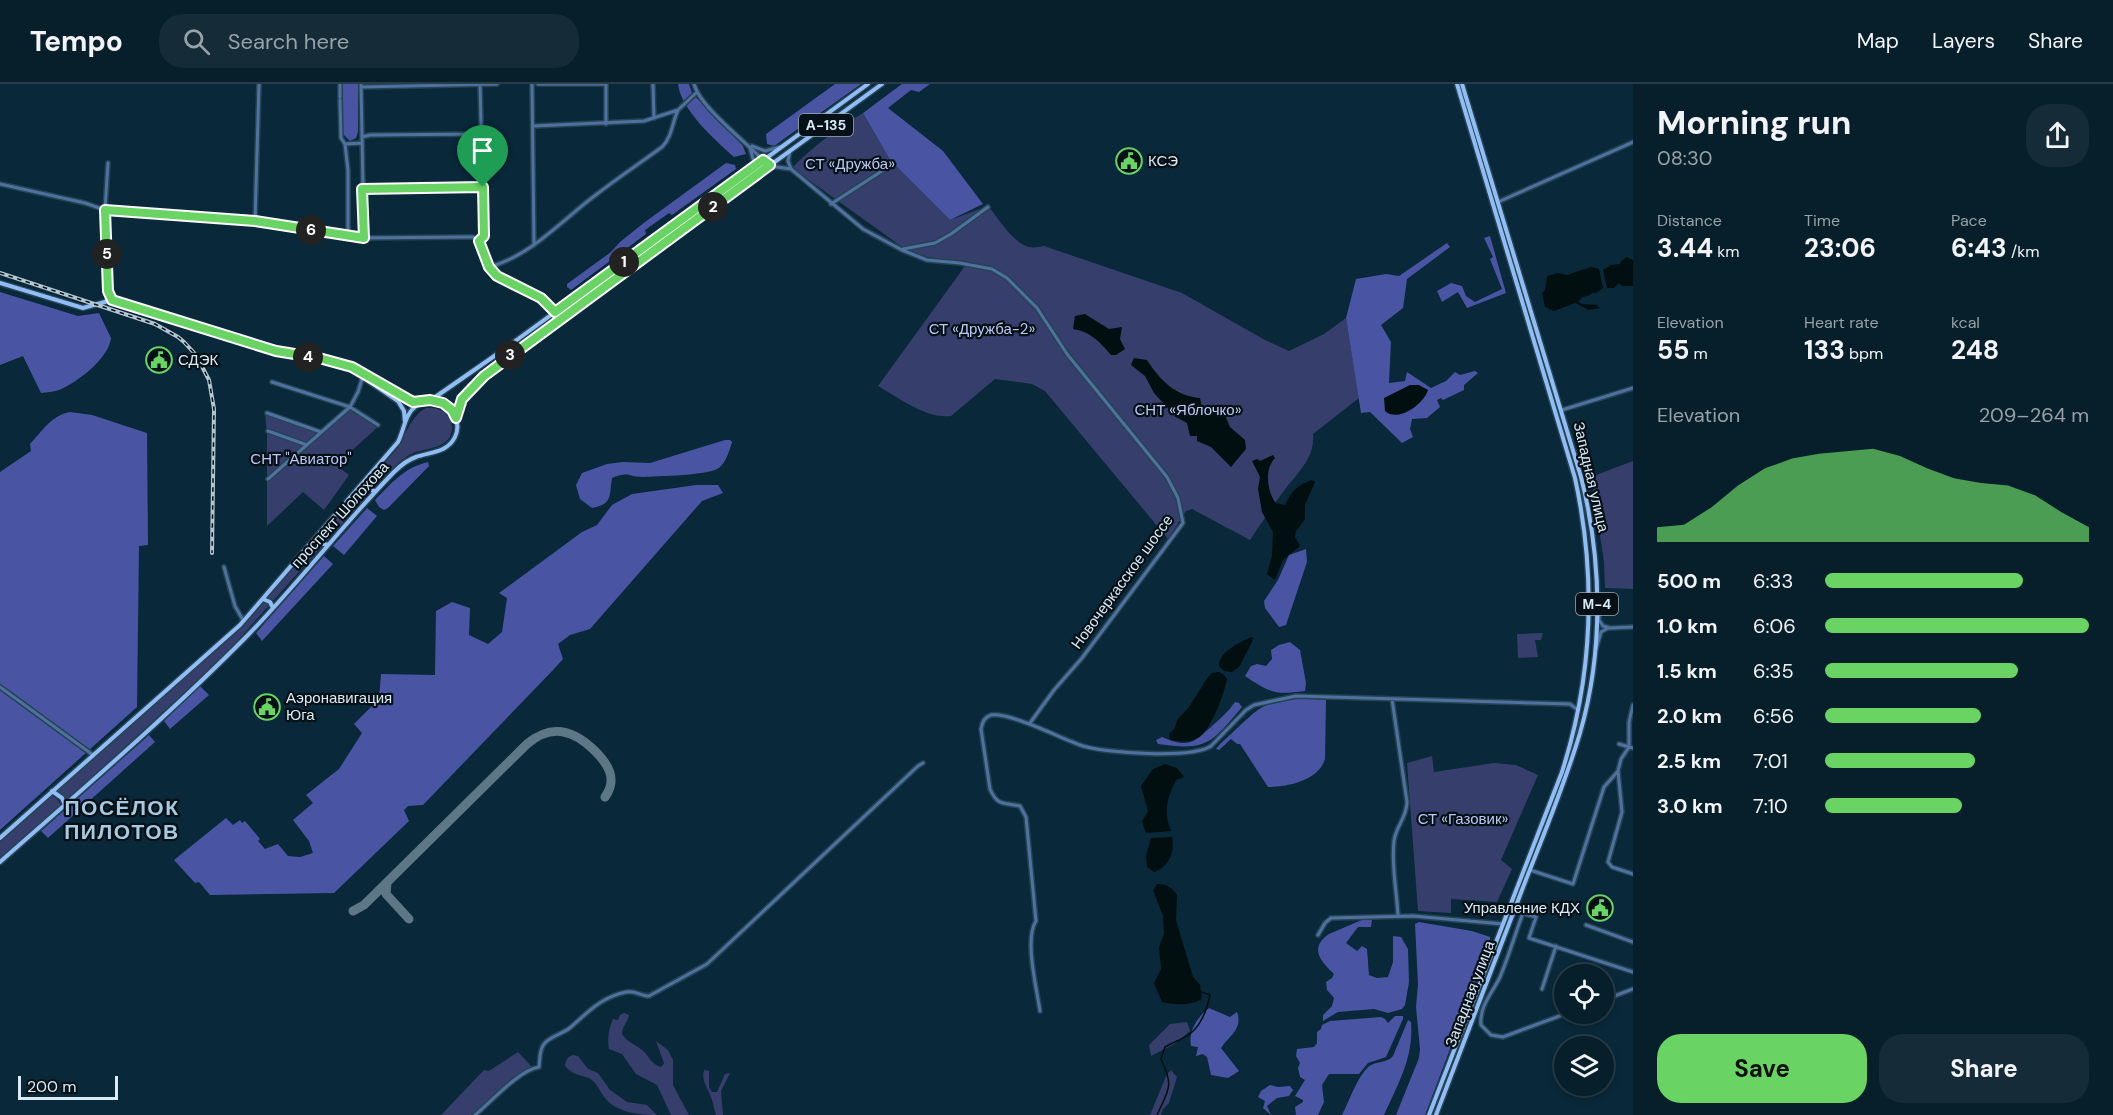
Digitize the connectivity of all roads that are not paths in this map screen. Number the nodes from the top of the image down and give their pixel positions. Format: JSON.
{"nodes":[{"id":1,"x":259,"y":84,"type":"edge"},
{"id":2,"x":340,"y":84,"type":"edge"},
{"id":3,"x":480,"y":84,"type":"edge"},
{"id":4,"x":497,"y":84,"type":"edge"},
{"id":5,"x":532,"y":84,"type":"edge"},
{"id":6,"x":538,"y":84,"type":"edge"},
{"id":7,"x":606,"y":84,"type":"edge"},
{"id":8,"x":653,"y":84,"type":"edge"},
{"id":9,"x":694,"y":84,"type":"edge"},
{"id":10,"x":868,"y":84,"type":"edge"},
{"id":11,"x":882,"y":84,"type":"edge"},
{"id":12,"x":1457,"y":84,"type":"edge"},
{"id":13,"x":1462,"y":84,"type":"edge"},
{"id":14,"x":361,"y":86,"type":"edge"},
{"id":15,"x":697,"y":93,"type":"junction"},
{"id":16,"x":678,"y":110,"type":"junction"},
{"id":17,"x":654,"y":118,"type":"junction"},
{"id":18,"x":606,"y":124,"type":"junction"},
{"id":19,"x":533,"y":126,"type":"junction"},
{"id":20,"x":481,"y":134,"type":"junction"},
{"id":21,"x":362,"y":137,"type":"junction"},
{"id":22,"x":1633,"y":142,"type":"edge"},
{"id":23,"x":362,"y":143,"type":"junction"},
{"id":24,"x":345,"y":144,"type":"junction"},
{"id":25,"x":748,"y":144,"type":"junction"},
{"id":26,"x":781,"y":146,"type":"junction"},
{"id":27,"x":791,"y":150,"type":"junction"},
{"id":28,"x":763,"y":160,"type":"junction"},
{"id":29,"x":108,"y":163,"type":"dead end"},
{"id":30,"x":770,"y":165,"type":"junction"},
{"id":31,"x":885,"y":169,"type":"dead end"},
{"id":32,"x":791,"y":170,"type":"junction"},
{"id":33,"x":747,"y":171,"type":"junction"},
{"id":34,"x":0,"y":184,"type":"edge"},
{"id":35,"x":742,"y":186,"type":"junction"},
{"id":36,"x":483,"y":187,"type":"junction"},
{"id":37,"x":362,"y":189,"type":"junction"},
{"id":38,"x":1498,"y":202,"type":"junction"},
{"id":39,"x":831,"y":204,"type":"junction"},
{"id":40,"x":988,"y":207,"type":"dead end"},
{"id":41,"x":105,"y":210,"type":"junction"},
{"id":42,"x":255,"y":221,"type":"junction"},
{"id":43,"x":348,"y":237,"type":"junction"},
{"id":44,"x":364,"y":238,"type":"junction"},
{"id":45,"x":479,"y":241,"type":"junction"},
{"id":46,"x":534,"y":243,"type":"junction"},
{"id":47,"x":902,"y":250,"type":"junction"},
{"id":48,"x":489,"y":267,"type":"junction"},
{"id":49,"x":0,"y":283,"type":"edge"},
{"id":50,"x":112,"y":300,"type":"junction"},
{"id":51,"x":555,"y":312,"type":"junction"},
{"id":52,"x":340,"y":363,"type":"junction"},
{"id":53,"x":363,"y":376,"type":"junction"},
{"id":54,"x":272,"y":382,"type":"dead end"},
{"id":55,"x":1633,"y":388,"type":"edge"},
{"id":56,"x":430,"y":400,"type":"junction"},
{"id":57,"x":421,"y":402,"type":"junction"},
{"id":58,"x":350,"y":407,"type":"junction"},
{"id":59,"x":1562,"y":410,"type":"junction"},
{"id":60,"x":267,"y":413,"type":"dead end"},
{"id":61,"x":456,"y":418,"type":"junction"},
{"id":62,"x":405,"y":422,"type":"junction"},
{"id":63,"x":378,"y":425,"type":"dead end"},
{"id":64,"x":268,"y":431,"type":"dead end"},
{"id":65,"x":321,"y":432,"type":"junction"},
{"id":66,"x":307,"y":445,"type":"junction"},
{"id":67,"x":268,"y":479,"type":"dead end"},
{"id":68,"x":363,"y":482,"type":"junction"},
{"id":69,"x":375,"y":491,"type":"junction"},
{"id":70,"x":317,"y":535,"type":"junction"},
{"id":71,"x":328,"y":546,"type":"junction"},
{"id":72,"x":224,"y":567,"type":"dead end"},
{"id":73,"x":262,"y":599,"type":"junction"},
{"id":74,"x":1597,"y":600,"type":"junction"},
{"id":75,"x":273,"y":608,"type":"junction"},
{"id":76,"x":243,"y":620,"type":"junction"},
{"id":77,"x":1633,"y":627,"type":"edge"},
{"id":78,"x":1610,"y":628,"type":"junction"},
{"id":79,"x":1595,"y":651,"type":"junction"},
{"id":80,"x":0,"y":687,"type":"edge"},
{"id":81,"x":1392,"y":699,"type":"junction"},
{"id":82,"x":1633,"y":705,"type":"edge"},
{"id":83,"x":1579,"y":712,"type":"junction"},
{"id":84,"x":1030,"y":723,"type":"junction"},
{"id":85,"x":1619,"y":744,"type":"dead end"},
{"id":86,"x":1631,"y":748,"type":"edge"},
{"id":87,"x":94,"y":755,"type":"junction"},
{"id":88,"x":923,"y":763,"type":"dead end"},
{"id":89,"x":1618,"y":771,"type":"junction"},
{"id":90,"x":52,"y":791,"type":"junction"},
{"id":91,"x":65,"y":805,"type":"junction"},
{"id":92,"x":0,"y":838,"type":"edge"},
{"id":93,"x":0,"y":862,"type":"edge"},
{"id":94,"x":1530,"y":870,"type":"junction"},
{"id":95,"x":1633,"y":874,"type":"edge"},
{"id":96,"x":1514,"y":911,"type":"junction"},
{"id":97,"x":1523,"y":913,"type":"junction"},
{"id":98,"x":1398,"y":916,"type":"junction"},
{"id":99,"x":1503,"y":924,"type":"junction"},
{"id":100,"x":1586,"y":925,"type":"dead end"},
{"id":101,"x":1318,"y":935,"type":"dead end"},
{"id":102,"x":1633,"y":942,"type":"edge"},
{"id":103,"x":1556,"y":946,"type":"junction"},
{"id":104,"x":1633,"y":972,"type":"edge"},
{"id":105,"x":1542,"y":989,"type":"dead end"},
{"id":106,"x":1633,"y":989,"type":"edge"},
{"id":107,"x":1614,"y":996,"type":"edge"},
{"id":108,"x":1040,"y":1011,"type":"dead end"},
{"id":109,"x":1554,"y":1018,"type":"edge"},
{"id":110,"x":475,"y":1115,"type":"edge"},
{"id":111,"x":1429,"y":1115,"type":"edge"},
{"id":112,"x":1436,"y":1115,"type":"edge"}],
"edges":[{"from":1,"to":42,"type":"street"},
{"from":2,"to":24,"type":"street"},
{"from":3,"to":4,"type":"street"},
{"from":3,"to":14,"type":"street"},
{"from":3,"to":20,"type":"street"},
{"from":5,"to":19,"type":"street"},
{"from":6,"to":7,"type":"street"},
{"from":7,"to":18,"type":"street"},
{"from":8,"to":17,"type":"street"},
{"from":9,"to":15,"type":"street"},
{"from":10,"to":26,"type":"main road","number":"А-135"},
{"from":11,"to":27,"type":"main road","number":"А-135"},
{"from":12,"to":83,"type":"main road","name":"Западная улица","number":"М-4"},
{"from":13,"to":38,"type":"main road","name":"Западная улица","number":"М-4"},
{"from":14,"to":21,"type":"street"},
{"from":15,"to":16,"type":"street"},
{"from":15,"to":25,"type":"street"},
{"from":16,"to":17,"type":"street"},
{"from":16,"to":46,"type":"street"},
{"from":17,"to":18,"type":"street"},
{"from":18,"to":19,"type":"street"},
{"from":19,"to":46,"type":"street"},
{"from":20,"to":21,"type":"street"},
{"from":20,"to":36,"type":"street"},
{"from":21,"to":23,"type":"street"},
{"from":22,"to":38,"type":"street"},
{"from":23,"to":24,"type":"street"},
{"from":23,"to":37,"type":"street"},
{"from":24,"to":43,"type":"street"},
{"from":25,"to":26,"type":"street"},
{"from":25,"to":28,"type":"street"},
{"from":25,"to":33,"type":"street"},
{"from":26,"to":28,"type":"main road","number":"А-135"},
{"from":27,"to":30,"type":"main road","number":"А-135"},
{"from":27,"to":32,"type":"street"},
{"from":28,"to":30,"type":"street"},
{"from":28,"to":33,"type":"main road","number":"А-135"},
{"from":28,"to":35,"type":"main road"},
{"from":29,"to":41,"type":"street"},
{"from":30,"to":32,"type":"street"},
{"from":30,"to":35,"type":"main road","number":"А-135"},
{"from":31,"to":39,"type":"street"},
{"from":32,"to":39,"type":"street","name":"Новочеркасское шоссе"},
{"from":33,"to":51,"type":"main road","number":"А-135"},
{"from":34,"to":41,"type":"street"},
{"from":35,"to":61,"type":"main road","number":"А-135"},
{"from":36,"to":37,"type":"street"},
{"from":36,"to":45,"type":"street"},
{"from":37,"to":44,"type":"street"},
{"from":38,"to":59,"type":"main road","name":"Западная улица","number":"М-4"},
{"from":39,"to":47,"type":"street","name":"Новочеркасское шоссе"},
{"from":40,"to":47,"type":"street"},
{"from":41,"to":42,"type":"street"},
{"from":41,"to":50,"type":"street"},
{"from":42,"to":43,"type":"street"},
{"from":43,"to":44,"type":"street"},
{"from":44,"to":45,"type":"street"},
{"from":45,"to":48,"type":"street"},
{"from":46,"to":48,"type":"street"},
{"from":47,"to":84,"type":"street","name":"Новочеркасское шоссе"},
{"from":48,"to":51,"type":"street"},
{"from":49,"to":50,"type":"main road"},
{"from":50,"to":52,"type":"main road"},
{"from":51,"to":56,"type":"main road","number":"А-135"},
{"from":52,"to":53,"type":"main road"},
{"from":52,"to":57,"type":"main road"},
{"from":53,"to":58,"type":"street"},
{"from":53,"to":62,"type":"main road"},
{"from":54,"to":58,"type":"street"},
{"from":55,"to":59,"type":"street"},
{"from":56,"to":57,"type":"main road"},
{"from":56,"to":61,"type":"main road"},
{"from":57,"to":62,"type":"main road","name":"проспект Шолохова"},
{"from":58,"to":63,"type":"street"},
{"from":58,"to":65,"type":"street"},
{"from":59,"to":74,"type":"main road","name":"Западная улица","number":"М-4"},
{"from":60,"to":65,"type":"street"},
{"from":61,"to":69,"type":"main road","name":"проспект Шолохова"},
{"from":62,"to":68,"type":"main road","name":"проспект Шолохова"},
{"from":64,"to":66,"type":"street"},
{"from":65,"to":66,"type":"street"},
{"from":66,"to":67,"type":"street"},
{"from":68,"to":69,"type":"main road"},
{"from":68,"to":70,"type":"main road","name":"проспект Шолохова"},
{"from":69,"to":71,"type":"main road","name":"проспект Шолохова"},
{"from":70,"to":71,"type":"main road"},
{"from":70,"to":73,"type":"main road","name":"проспект Шолохова"},
{"from":71,"to":75,"type":"main road","name":"проспект Шолохова"},
{"from":72,"to":76,"type":"street"},
{"from":73,"to":75,"type":"main road"},
{"from":73,"to":76,"type":"main road","name":"проспект Шолохова"},
{"from":74,"to":78,"type":"street"},
{"from":74,"to":79,"type":"main road","name":"Западная улица","number":"М-4"},
{"from":75,"to":91,"type":"main road","name":"проспект Шолохова"},
{"from":76,"to":87,"type":"main road","name":"проспект Шолохова"},
{"from":77,"to":78,"type":"street"},
{"from":78,"to":79,"type":"street"},
{"from":79,"to":94,"type":"main road","name":"Западная улица","number":"М-4"},
{"from":80,"to":87,"type":"street"},
{"from":81,"to":83,"type":"street"},
{"from":81,"to":84,"type":"street"},
{"from":81,"to":98,"type":"street"},
{"from":82,"to":86,"type":"street"},
{"from":83,"to":99,"type":"main road","name":"Западная улица","number":"М-4"},
{"from":84,"to":108,"type":"street"},
{"from":85,"to":86,"type":"street"},
{"from":86,"to":89,"type":"street"},
{"from":87,"to":90,"type":"main road","name":"проспект Шолохова"},
{"from":88,"to":110,"type":"street"},
{"from":89,"to":94,"type":"street"},
{"from":89,"to":95,"type":"street"},
{"from":90,"to":91,"type":"main road"},
{"from":90,"to":92,"type":"main road","name":"проспект Шолохова"},
{"from":91,"to":93,"type":"main road","name":"проспект Шолохова"},
{"from":94,"to":96,"type":"main road","name":"Западная улица","number":"М-4"},
{"from":96,"to":97,"type":"street"},
{"from":96,"to":112,"type":"main road","name":"Западная улица","number":"М-4"},
{"from":97,"to":103,"type":"street"},
{"from":97,"to":109,"type":"street","name":"Западная улица"},
{"from":98,"to":99,"type":"street"},
{"from":98,"to":101,"type":"street"},
{"from":99,"to":111,"type":"main road","name":"Западная улица","number":"М-4"},
{"from":100,"to":102,"type":"street"},
{"from":103,"to":104,"type":"street"},
{"from":103,"to":105,"type":"street"},
{"from":106,"to":107,"type":"street"}]}
